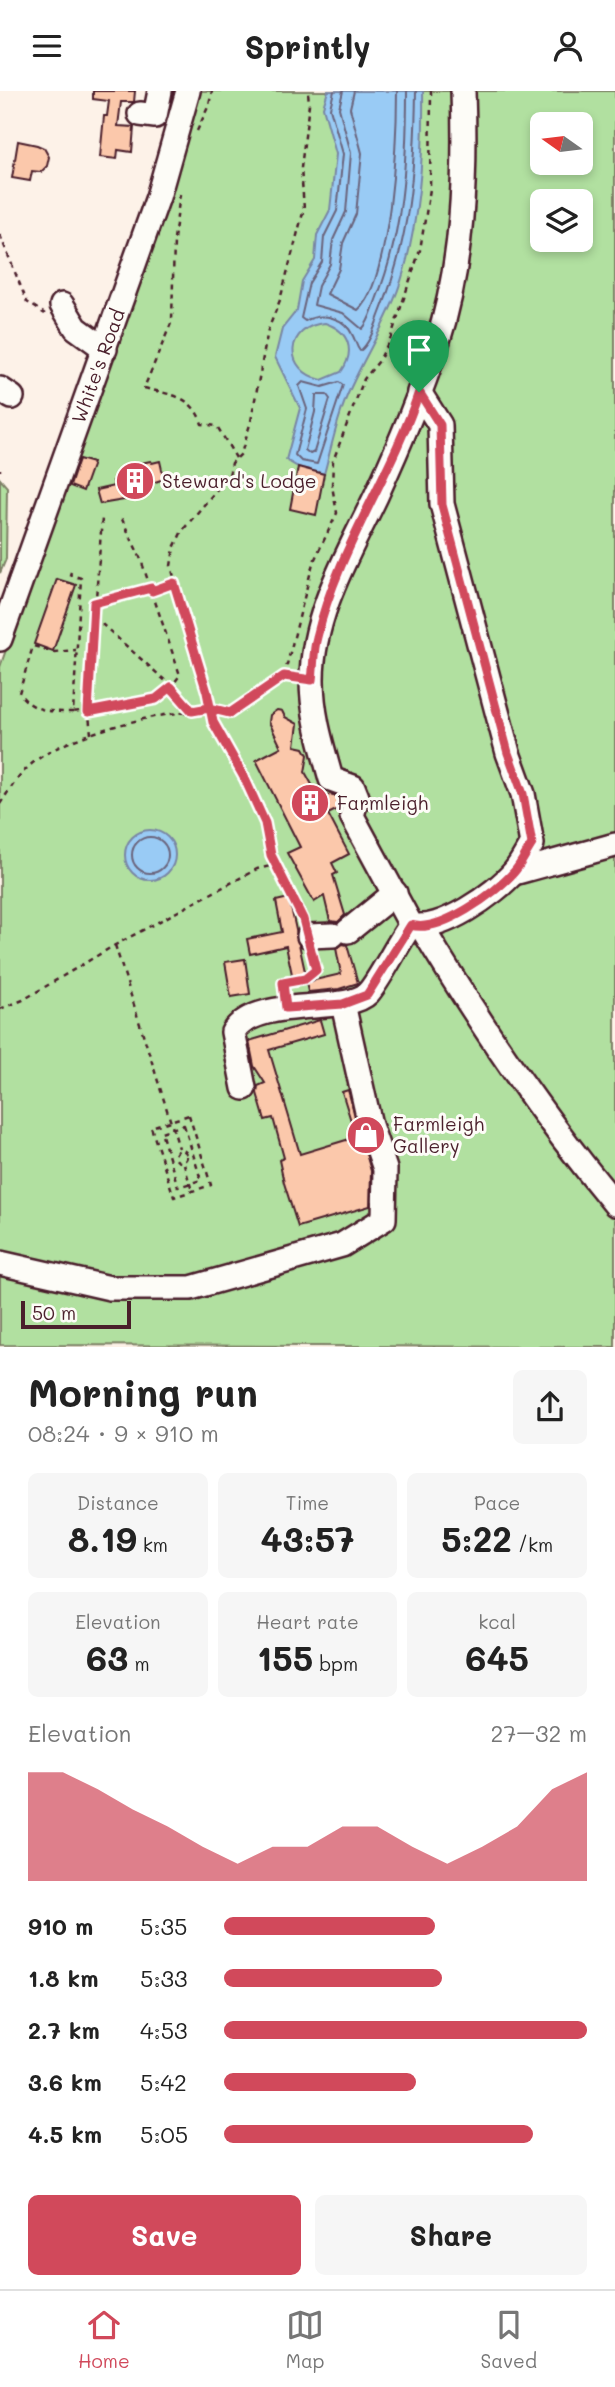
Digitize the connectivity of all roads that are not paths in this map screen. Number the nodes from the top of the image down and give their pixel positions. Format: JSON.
{"nodes":[{"id":1,"x":160,"y":91,"type":"edge"},
{"id":2,"x":188,"y":91,"type":"edge"},
{"id":3,"x":463,"y":91,"type":"edge"},
{"id":4,"x":140,"y":114,"type":"dead end"},
{"id":5,"x":62,"y":305,"type":"dead end"},
{"id":6,"x":105,"y":349,"type":"junction"},
{"id":7,"x":419,"y":392,"type":"junction"},
{"id":8,"x":0,"y":639,"type":"edge"},
{"id":9,"x":615,"y":845,"type":"edge"},
{"id":10,"x":514,"y":873,"type":"junction"},
{"id":11,"x":395,"y":893,"type":"junction"},
{"id":12,"x":416,"y":925,"type":"junction"},
{"id":13,"x":309,"y":936,"type":"road end"},
{"id":14,"x":343,"y":1004,"type":"junction"},
{"id":15,"x":244,"y":1088,"type":"dead end"},
{"id":16,"x":615,"y":1204,"type":"edge"},
{"id":17,"x":0,"y":1263,"type":"edge"}],
"edges":[{"from":1,"to":4,"type":"street"},
{"from":2,"to":6,"type":"street","name":"White's Road"},
{"from":3,"to":7,"type":"street"},
{"from":5,"to":6,"type":"street"},
{"from":6,"to":8,"type":"street","name":"White's Road"},
{"from":7,"to":10,"type":"street"},
{"from":7,"to":11,"type":"street"},
{"from":9,"to":10,"type":"street"},
{"from":10,"to":12,"type":"street"},
{"from":11,"to":12,"type":"street"},
{"from":11,"to":13,"type":"street"},
{"from":12,"to":14,"type":"street"},
{"from":12,"to":16,"type":"street"},
{"from":14,"to":15,"type":"street"},
{"from":14,"to":17,"type":"street"}]}
